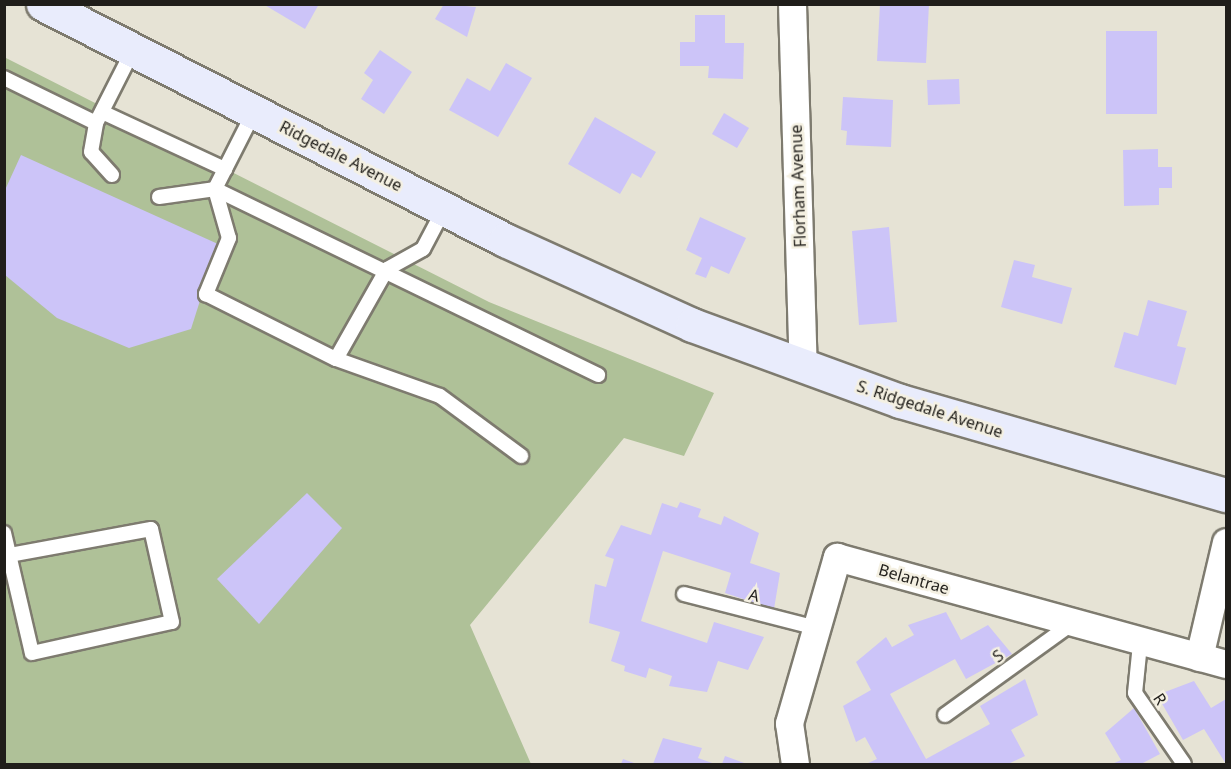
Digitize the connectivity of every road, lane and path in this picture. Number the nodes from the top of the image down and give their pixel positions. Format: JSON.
{"nodes":[{"id":1,"x":43,"y":4,"type":"edge"},
{"id":2,"x":792,"y":4,"type":"edge"},
{"id":3,"x":133,"y":50,"type":"junction"},
{"id":4,"x":4,"y":78,"type":"edge"},
{"id":5,"x":254,"y":111,"type":"junction"},
{"id":6,"x":99,"y":118,"type":"junction"},
{"id":7,"x":225,"y":169,"type":"junction"},
{"id":8,"x":112,"y":175,"type":"dead end"},
{"id":9,"x":215,"y":189,"type":"junction"},
{"id":10,"x":159,"y":197,"type":"dead end"},
{"id":11,"x":444,"y":209,"type":"junction"},
{"id":12,"x":387,"y":269,"type":"junction"},
{"id":13,"x":641,"y":303,"type":"joint"},
{"id":14,"x":336,"y":359,"type":"junction"},
{"id":15,"x":803,"y":368,"type":"junction"},
{"id":16,"x":598,"y":375,"type":"dead end"},
{"id":17,"x":521,"y":456,"type":"dead end"},
{"id":18,"x":1227,"y":495,"type":"edge"},
{"id":19,"x":4,"y":533,"type":"edge"},
{"id":20,"x":1227,"y":542,"type":"edge"},
{"id":21,"x":10,"y":555,"type":"junction"},
{"id":22,"x":684,"y":594,"type":"dead end"},
{"id":23,"x":1071,"y":624,"type":"junction"},
{"id":24,"x":816,"y":628,"type":"junction"},
{"id":25,"x":1140,"y":644,"type":"junction"},
{"id":26,"x":1198,"y":657,"type":"junction"},
{"id":27,"x":1227,"y":664,"type":"edge"},
{"id":28,"x":945,"y":715,"type":"dead end"},
{"id":29,"x":795,"y":765,"type":"edge"},
{"id":30,"x":1184,"y":765,"type":"edge"}],
"edges":[{"from":1,"to":3,"type":"main road","name":"Ridgedale Avenue"},
{"from":2,"to":15,"type":"street","name":"Florham Avenue"},
{"from":3,"to":5,"type":"main road","name":"Ridgedale Avenue"},
{"from":3,"to":6,"type":"lane"},
{"from":4,"to":6,"type":"lane"},
{"from":5,"to":7,"type":"lane"},
{"from":5,"to":11,"type":"main road","name":"Ridgedale Avenue"},
{"from":6,"to":7,"type":"lane"},
{"from":6,"to":8,"type":"lane"},
{"from":7,"to":9,"type":"lane"},
{"from":9,"to":10,"type":"lane"},
{"from":9,"to":12,"type":"lane"},
{"from":9,"to":14,"type":"lane"},
{"from":11,"to":12,"type":"lane"},
{"from":11,"to":13,"type":"main road","name":"Ridgedale Avenue"},
{"from":12,"to":14,"type":"lane"},
{"from":12,"to":16,"type":"lane"},
{"from":13,"to":15,"type":"main road","name":"S. Ridgedale Avenue"},
{"from":14,"to":17,"type":"lane"},
{"from":15,"to":18,"type":"main road","name":"S. Ridgedale Avenue"},
{"from":19,"to":21,"type":"lane"},
{"from":20,"to":26,"type":"street"},
{"from":21,"to":21,"type":"lane"},
{"from":22,"to":24,"type":"lane","name":"A"},
{"from":23,"to":24,"type":"street","name":"Belantrae"},
{"from":23,"to":25,"type":"street","name":"Belantrae"},
{"from":23,"to":28,"type":"lane","name":"S"},
{"from":24,"to":29,"type":"street","name":"Belantrae"},
{"from":25,"to":26,"type":"street","name":"Belantrae"},
{"from":25,"to":30,"type":"lane","name":"R"},
{"from":26,"to":27,"type":"street","name":"Belantrae"}]}
